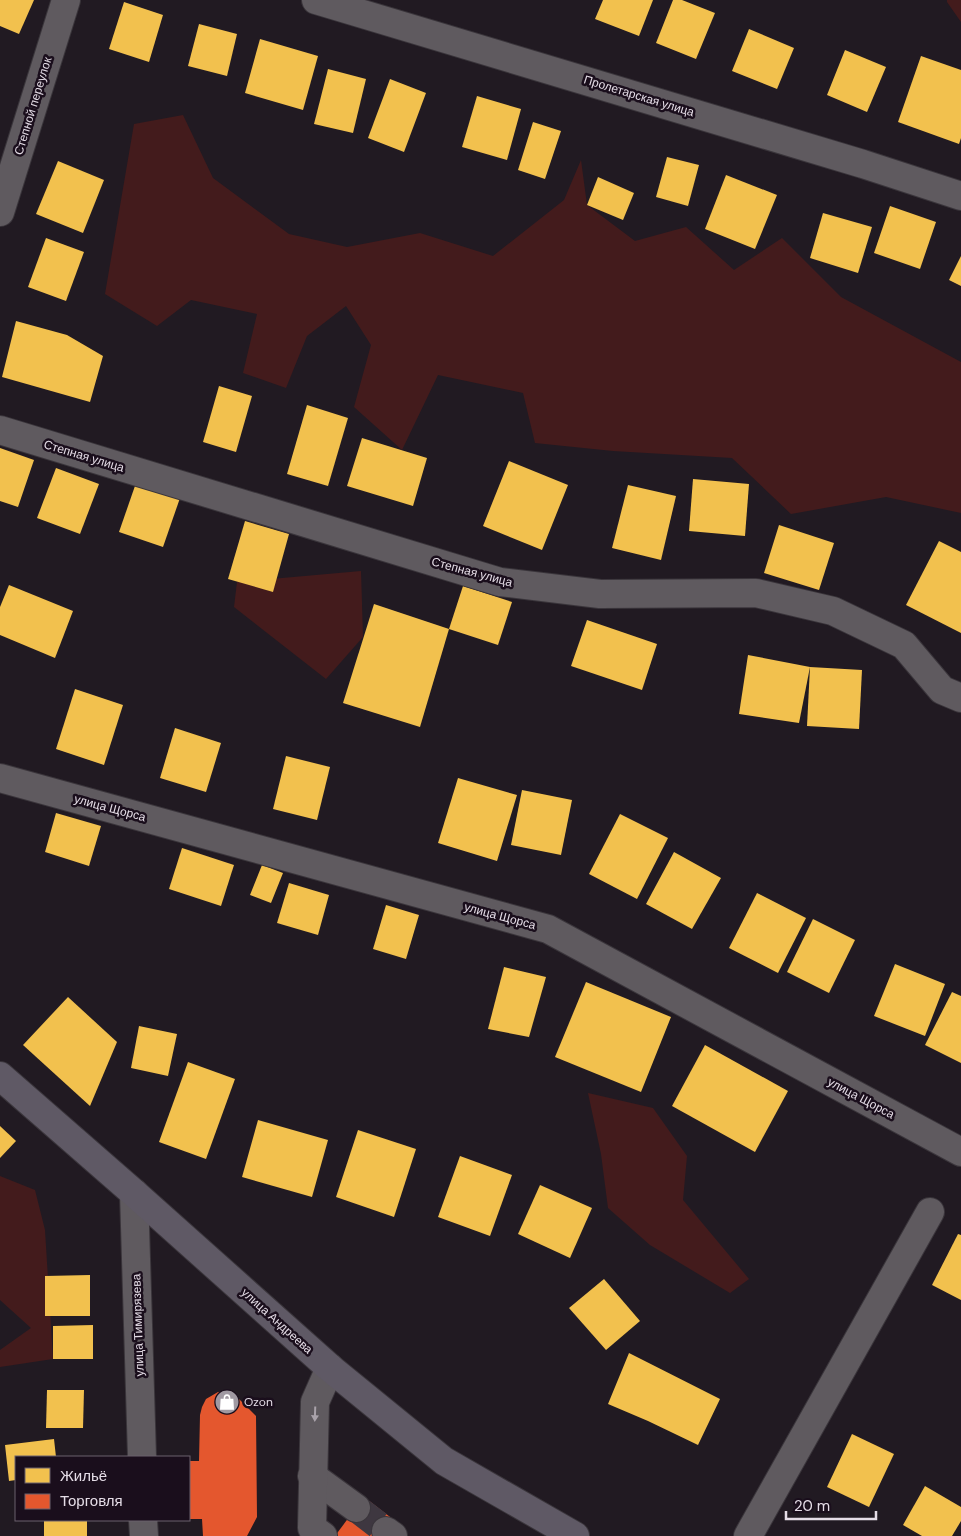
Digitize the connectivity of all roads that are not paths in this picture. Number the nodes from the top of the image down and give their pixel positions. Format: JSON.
{"nodes":[{"id":1,"x":66,"y":0,"type":"edge"},
{"id":2,"x":316,"y":0,"type":"edge"},
{"id":3,"x":961,"y":196,"type":"edge"},
{"id":4,"x":0,"y":212,"type":"edge"},
{"id":5,"x":0,"y":430,"type":"edge"},
{"id":6,"x":961,"y":698,"type":"edge"},
{"id":7,"x":0,"y":778,"type":"edge"},
{"id":8,"x":0,"y":1076,"type":"edge"},
{"id":9,"x":961,"y":1152,"type":"edge"},
{"id":10,"x":134,"y":1193,"type":"junction"},
{"id":11,"x":930,"y":1212,"type":"dead end"},
{"id":12,"x":330,"y":1368,"type":"junction"},
{"id":13,"x":142,"y":1456,"type":"edge"},
{"id":14,"x":312,"y":1476,"type":"junction"},
{"id":15,"x":356,"y":1508,"type":"tunnel mouth"},
{"id":16,"x":143,"y":1521,"type":"edge"},
{"id":17,"x":144,"y":1536,"type":"edge"},
{"id":18,"x":323,"y":1536,"type":"edge"},
{"id":19,"x":575,"y":1536,"type":"edge"},
{"id":20,"x":748,"y":1536,"type":"edge"}],
"edges":[{"from":1,"to":4,"type":"street","name":"Степной переулок"},
{"from":2,"to":3,"type":"street","name":"Пролетарская улица"},
{"from":5,"to":6,"type":"street","name":"Степная улица"},
{"from":7,"to":9,"type":"street","name":"улица Щорса"},
{"from":8,"to":10,"type":"main road","name":"улица Андреева"},
{"from":10,"to":12,"type":"main road","name":"улица Андреева"},
{"from":10,"to":13,"type":"street","name":"улица Тимирязева"},
{"from":11,"to":20,"type":"street"},
{"from":12,"to":14,"type":"street","one_way":true},
{"from":12,"to":19,"type":"main road","name":"улица Андреева"},
{"from":14,"to":15,"type":"street"},
{"from":14,"to":18,"type":"street"},
{"from":16,"to":17,"type":"street"}]}
